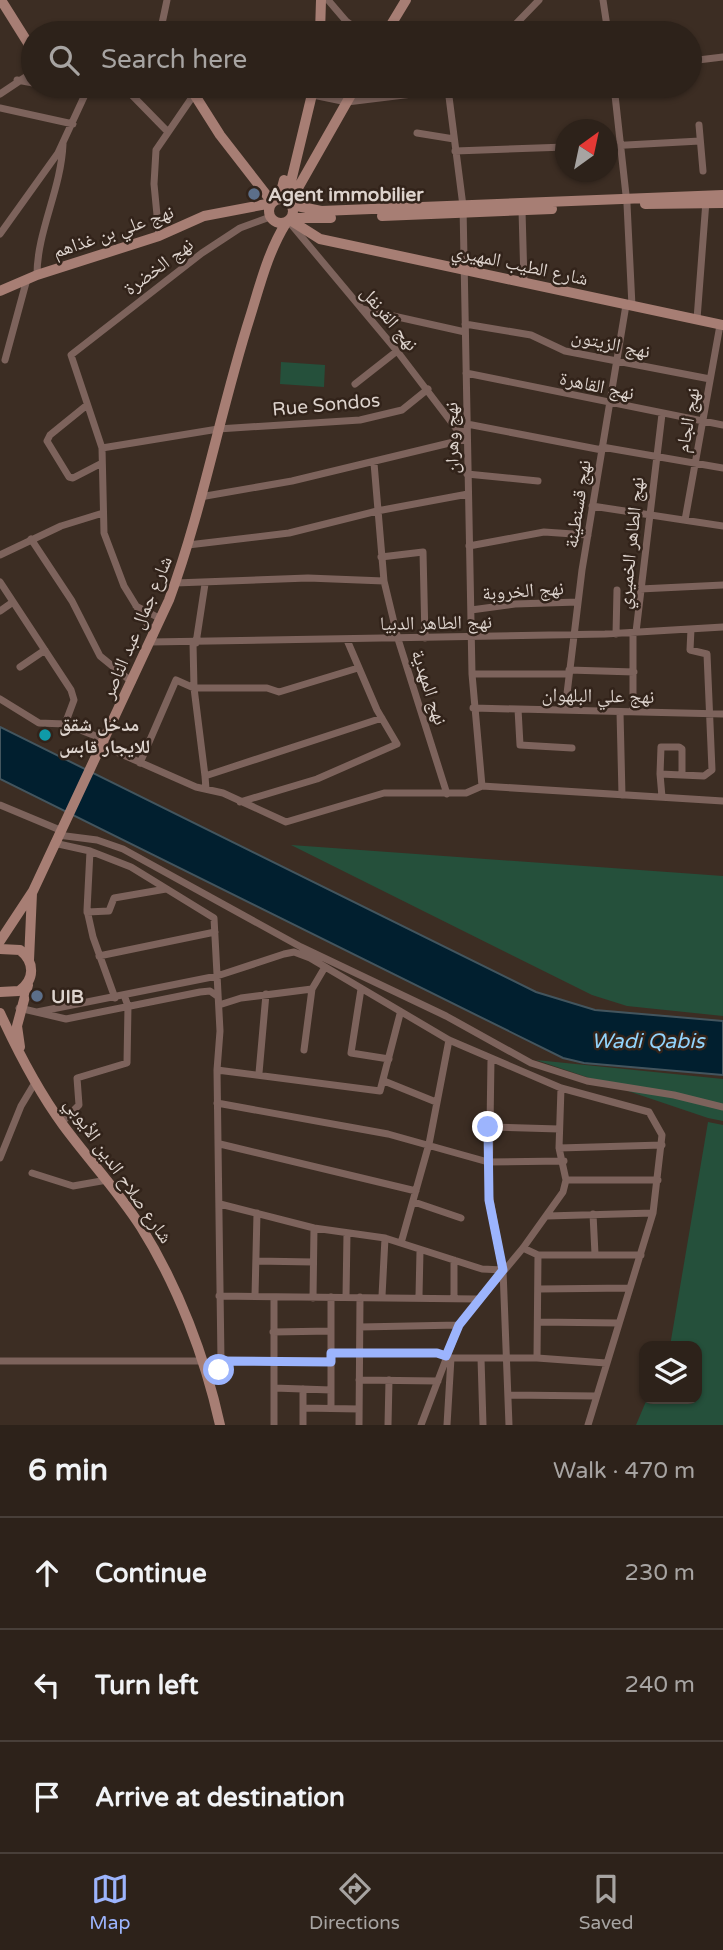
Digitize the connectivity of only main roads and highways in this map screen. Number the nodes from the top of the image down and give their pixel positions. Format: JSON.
{"nodes":[{"id":1,"x":1,"y":0,"type":"edge"},
{"id":2,"x":314,"y":0,"type":"edge"},
{"id":3,"x":321,"y":0,"type":"edge"},
{"id":4,"x":407,"y":0,"type":"edge"},
{"id":5,"x":313,"y":21,"type":"edge"},
{"id":6,"x":320,"y":21,"type":"edge"},
{"id":7,"x":394,"y":21,"type":"edge"},
{"id":8,"x":21,"y":32,"type":"edge"},
{"id":9,"x":197,"y":98,"type":"edge"},
{"id":10,"x":308,"y":98,"type":"edge"},
{"id":11,"x":349,"y":98,"type":"edge"},
{"id":12,"x":723,"y":195,"type":"edge"},
{"id":13,"x":706,"y":199,"type":"junction"},
{"id":14,"x":626,"y":201,"type":"junction"},
{"id":15,"x":282,"y":202,"type":"junction"},
{"id":16,"x":723,"y":203,"type":"edge"},
{"id":17,"x":238,"y":209,"type":"junction"},
{"id":18,"x":463,"y":210,"type":"junction"},
{"id":19,"x":271,"y":218,"type":"junction"},
{"id":20,"x":289,"y":221,"type":"junction"},
{"id":21,"x":273,"y":243,"type":"junction"},
{"id":22,"x":0,"y":291,"type":"edge"},
{"id":23,"x":722,"y":325,"type":"edge"},
{"id":24,"x":33,"y":891,"type":"junction"},
{"id":25,"x":0,"y":941,"type":"edge"},
{"id":26,"x":0,"y":949,"type":"edge"},
{"id":27,"x":29,"y":960,"type":"junction"},
{"id":28,"x":27,"y":984,"type":"junction"},
{"id":29,"x":0,"y":992,"type":"edge"},
{"id":30,"x":0,"y":1012,"type":"edge"},
{"id":31,"x":22,"y":1057,"type":"junction"},
{"id":32,"x":220,"y":1425,"type":"edge"}],
"edges":[{"from":1,"to":8,"type":"main road"},
{"from":2,"to":5,"type":"main road"},
{"from":3,"to":6,"type":"main road"},
{"from":4,"to":7,"type":"main road"},
{"from":9,"to":15,"type":"main road"},
{"from":10,"to":15,"type":"main road"},
{"from":11,"to":15,"type":"main road"},
{"from":12,"to":13,"type":"main road"},
{"from":13,"to":14,"type":"main road"},
{"from":13,"to":16,"type":"main road"},
{"from":14,"to":18,"type":"main road"},
{"from":14,"to":18,"type":"main road"},
{"from":15,"to":17,"type":"main road","name":"نهج علي بن غذاهم"},
{"from":15,"to":18,"type":"main road","name":"نهج علي بن غذاهم"},
{"from":15,"to":19,"type":"main road","name":"شارع جمال عبد الناصر"},
{"from":15,"to":20,"type":"main road"},
{"from":17,"to":19,"type":"main road","name":"نهج علي بن غذاهم"},
{"from":17,"to":22,"type":"main road","name":"نهج علي بن غذاهم"},
{"from":18,"to":20,"type":"main road"},
{"from":19,"to":20,"type":"main road","name":"نهج علي بن غذاهم"},
{"from":19,"to":21,"type":"main road","name":"شارع جمال عبد الناصر"},
{"from":20,"to":21,"type":"main road","name":"شارع جمال عبد الناصر"},
{"from":20,"to":23,"type":"main road","name":"شارع الطيب المهيري"},
{"from":21,"to":24,"type":"main road","name":"شارع جمال عبد الناصر"},
{"from":24,"to":25,"type":"main road"},
{"from":24,"to":27,"type":"main road"},
{"from":26,"to":27,"type":"main road"},
{"from":27,"to":28,"type":"main road"},
{"from":28,"to":29,"type":"main road"},
{"from":28,"to":30,"type":"main road"},
{"from":28,"to":31,"type":"main road","name":"شارع صلاح الدين الأيوبي"},
{"from":30,"to":31,"type":"main road","name":"شارع صلاح الدين الأيوبي"},
{"from":31,"to":32,"type":"main road","name":"شارع صلاح الدين الأيوبي"}]}
